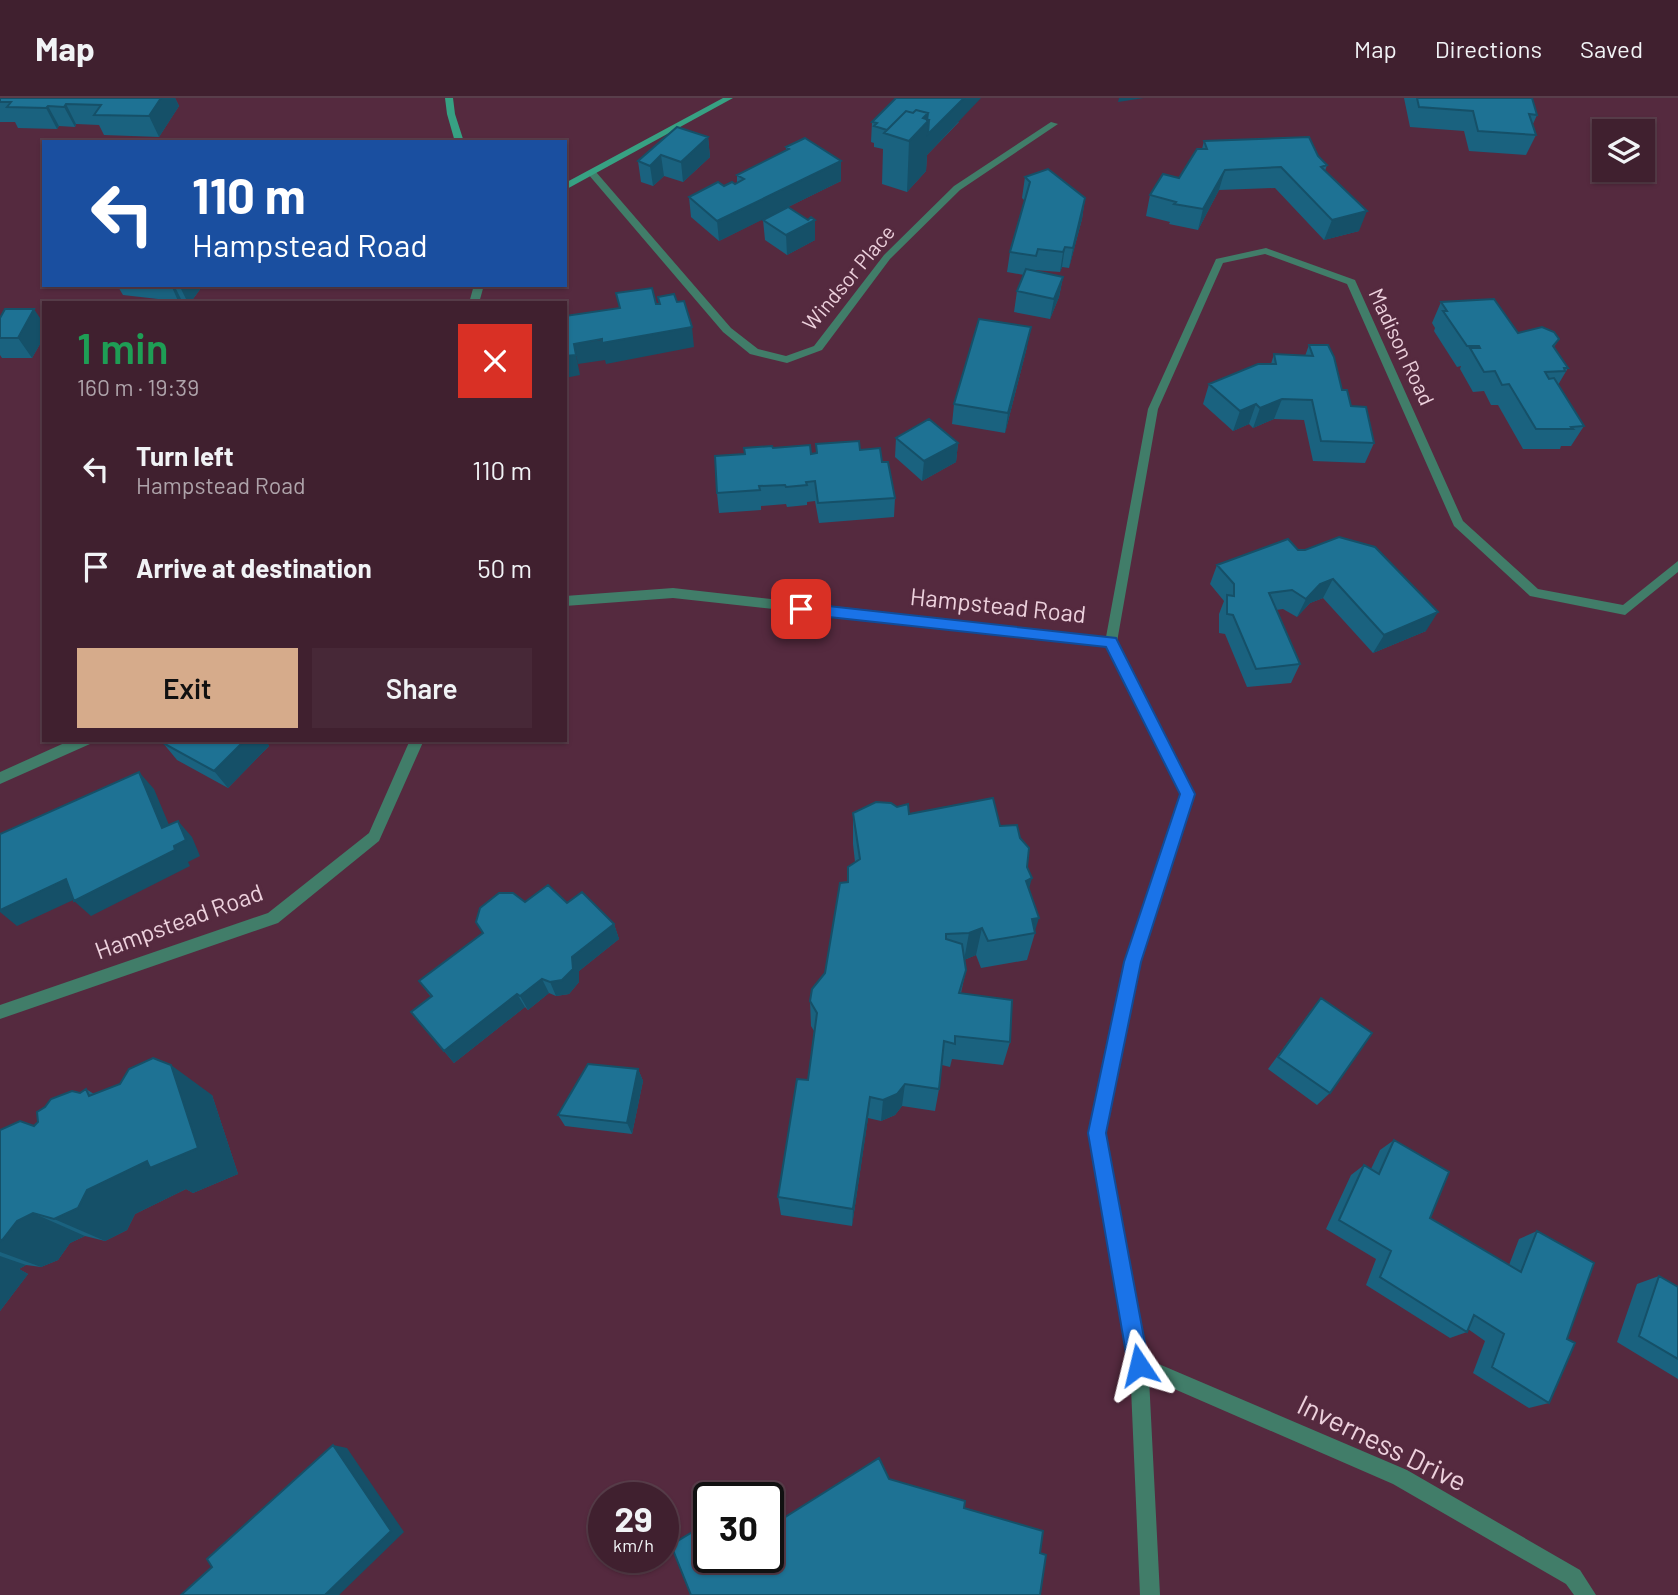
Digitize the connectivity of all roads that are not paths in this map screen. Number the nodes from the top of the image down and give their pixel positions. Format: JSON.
{"nodes":[{"id":1,"x":449,"y":98,"type":"edge"},
{"id":2,"x":729,"y":98,"type":"edge"},
{"id":3,"x":1054,"y":124,"type":"dead end"},
{"id":4,"x":460,"y":140,"type":"edge"},
{"id":5,"x":593,"y":174,"type":"junction"},
{"id":6,"x":567,"y":186,"type":"edge"},
{"id":7,"x":1678,"y":565,"type":"edge"},
{"id":8,"x":567,"y":601,"type":"edge"},
{"id":9,"x":1111,"y":642,"type":"junction"},
{"id":10,"x":81,"y":742,"type":"edge"},
{"id":11,"x":415,"y":742,"type":"edge"},
{"id":12,"x":0,"y":778,"type":"edge"},
{"id":13,"x":0,"y":1012,"type":"edge"},
{"id":14,"x":1139,"y":1365,"type":"junction"},
{"id":15,"x":1150,"y":1595,"type":"edge"},
{"id":16,"x":1586,"y":1595,"type":"edge"}],
"edges":[{"from":1,"to":4,"type":"main road"},
{"from":2,"to":5,"type":"main road"},
{"from":3,"to":5,"type":"street","name":"Windsor Place"},
{"from":5,"to":6,"type":"main road"},
{"from":7,"to":9,"type":"street","name":"Madison Road"},
{"from":8,"to":9,"type":"street","name":"Hampstead Road"},
{"from":9,"to":14,"type":"street","name":"Hampstead Road"},
{"from":10,"to":12,"type":"street"},
{"from":11,"to":13,"type":"street","name":"Hampstead Road"},
{"from":14,"to":15,"type":"street","name":"Hampstead Road"},
{"from":14,"to":16,"type":"street","name":"Inverness Drive"}]}
